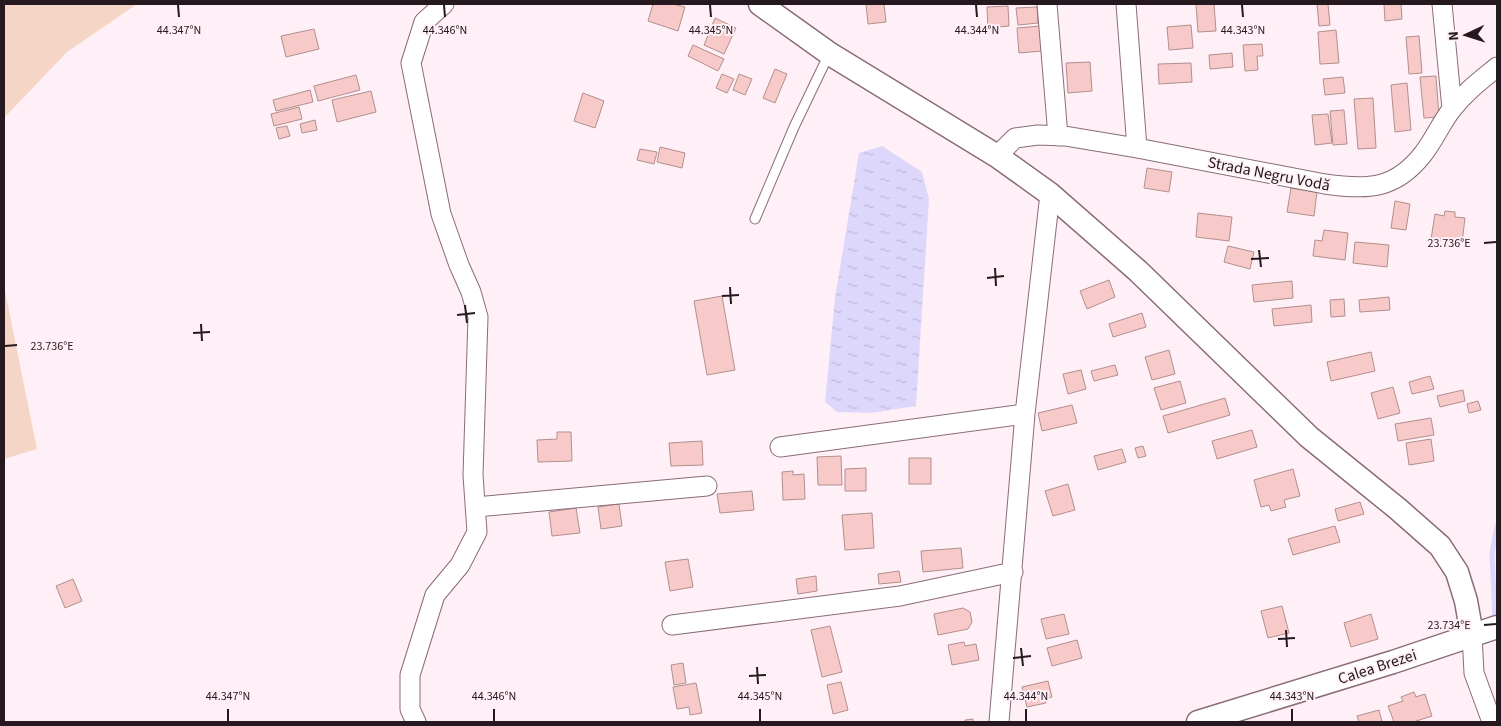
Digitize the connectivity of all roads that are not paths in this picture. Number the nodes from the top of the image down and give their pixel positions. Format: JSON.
{"nodes":[{"id":1,"x":444,"y":4,"type":"edge"},
{"id":2,"x":760,"y":4,"type":"edge"},
{"id":3,"x":1046,"y":4,"type":"edge"},
{"id":4,"x":1126,"y":4,"type":"edge"},
{"id":5,"x":1442,"y":4,"type":"edge"},
{"id":6,"x":830,"y":54,"type":"junction"},
{"id":7,"x":1497,"y":67,"type":"edge"},
{"id":8,"x":1452,"y":109,"type":"junction"},
{"id":9,"x":1058,"y":136,"type":"junction"},
{"id":10,"x":1138,"y":148,"type":"junction"},
{"id":11,"x":996,"y":156,"type":"junction"},
{"id":12,"x":1050,"y":194,"type":"junction"},
{"id":13,"x":755,"y":220,"type":"dead end"},
{"id":14,"x":1025,"y":414,"type":"junction"},
{"id":15,"x":780,"y":447,"type":"dead end"},
{"id":16,"x":707,"y":486,"type":"dead end"},
{"id":17,"x":476,"y":507,"type":"junction"},
{"id":18,"x":1013,"y":572,"type":"junction"},
{"id":19,"x":672,"y":625,"type":"dead end"},
{"id":20,"x":1497,"y":627,"type":"edge"},
{"id":21,"x":1472,"y":635,"type":"junction"},
{"id":22,"x":416,"y":722,"type":"edge"},
{"id":23,"x":999,"y":722,"type":"edge"},
{"id":24,"x":1198,"y":722,"type":"edge"},
{"id":25,"x":1492,"y":722,"type":"edge"}],
"edges":[{"from":1,"to":17,"type":"street"},
{"from":2,"to":6,"type":"street"},
{"from":3,"to":9,"type":"street"},
{"from":4,"to":10,"type":"street"},
{"from":5,"to":8,"type":"street"},
{"from":6,"to":11,"type":"street"},
{"from":6,"to":13,"type":"lane"},
{"from":7,"to":8,"type":"street","name":"Strada Negru Vodă"},
{"from":8,"to":10,"type":"street","name":"Strada Negru Vodă"},
{"from":9,"to":10,"type":"street","name":"Strada Negru Vodă"},
{"from":9,"to":11,"type":"street","name":"Strada Negru Vodă"},
{"from":11,"to":12,"type":"street"},
{"from":12,"to":14,"type":"street"},
{"from":12,"to":21,"type":"street"},
{"from":14,"to":15,"type":"street"},
{"from":14,"to":18,"type":"street"},
{"from":16,"to":17,"type":"street"},
{"from":17,"to":22,"type":"street"},
{"from":18,"to":19,"type":"street"},
{"from":18,"to":23,"type":"street"},
{"from":20,"to":21,"type":"street","name":"Calea Brezei"},
{"from":21,"to":24,"type":"street","name":"Calea Brezei"},
{"from":21,"to":25,"type":"street"}]}
